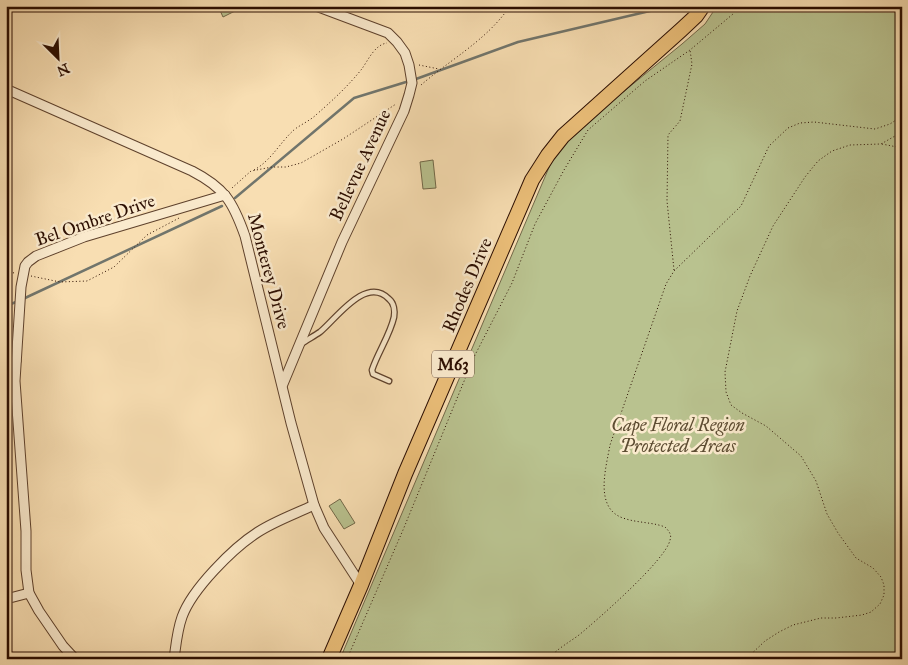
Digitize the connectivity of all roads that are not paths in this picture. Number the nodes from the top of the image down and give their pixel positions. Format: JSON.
{"nodes":[{"id":1,"x":316,"y":6,"type":"edge"},
{"id":2,"x":703,"y":6,"type":"edge"},
{"id":3,"x":6,"y":89,"type":"edge"},
{"id":4,"x":225,"y":195,"type":"junction"},
{"id":5,"x":298,"y":346,"type":"junction"},
{"id":6,"x":16,"y":361,"type":"junction"},
{"id":7,"x":6,"y":364,"type":"edge"},
{"id":8,"x":389,"y":381,"type":"dead end"},
{"id":9,"x":282,"y":384,"type":"junction"},
{"id":10,"x":314,"y":506,"type":"junction"},
{"id":11,"x":361,"y":585,"type":"junction"},
{"id":12,"x":29,"y":593,"type":"junction"},
{"id":13,"x":6,"y":599,"type":"edge"},
{"id":14,"x":75,"y":659,"type":"edge"},
{"id":15,"x":174,"y":659,"type":"edge"},
{"id":16,"x":329,"y":659,"type":"edge"}],
"edges":[{"from":1,"to":5,"type":"street","name":"Bellevue Avenue"},
{"from":2,"to":11,"type":"main road","name":"Rhodes Drive","number":"M63"},
{"from":3,"to":4,"type":"street","name":"Monterey Drive"},
{"from":4,"to":6,"type":"street","name":"Bel Ombre Drive"},
{"from":4,"to":9,"type":"street","name":"Monterey Drive"},
{"from":5,"to":8,"type":"lane"},
{"from":5,"to":9,"type":"street","name":"Bellevue Avenue"},
{"from":6,"to":7,"type":"street"},
{"from":6,"to":12,"type":"street"},
{"from":9,"to":10,"type":"street","name":"Monterey Drive"},
{"from":10,"to":11,"type":"street","name":"Monterey Drive"},
{"from":10,"to":15,"type":"street"},
{"from":11,"to":16,"type":"main road","name":"Rhodes Drive","number":"M63"},
{"from":12,"to":13,"type":"street"},
{"from":12,"to":14,"type":"street"}]}
